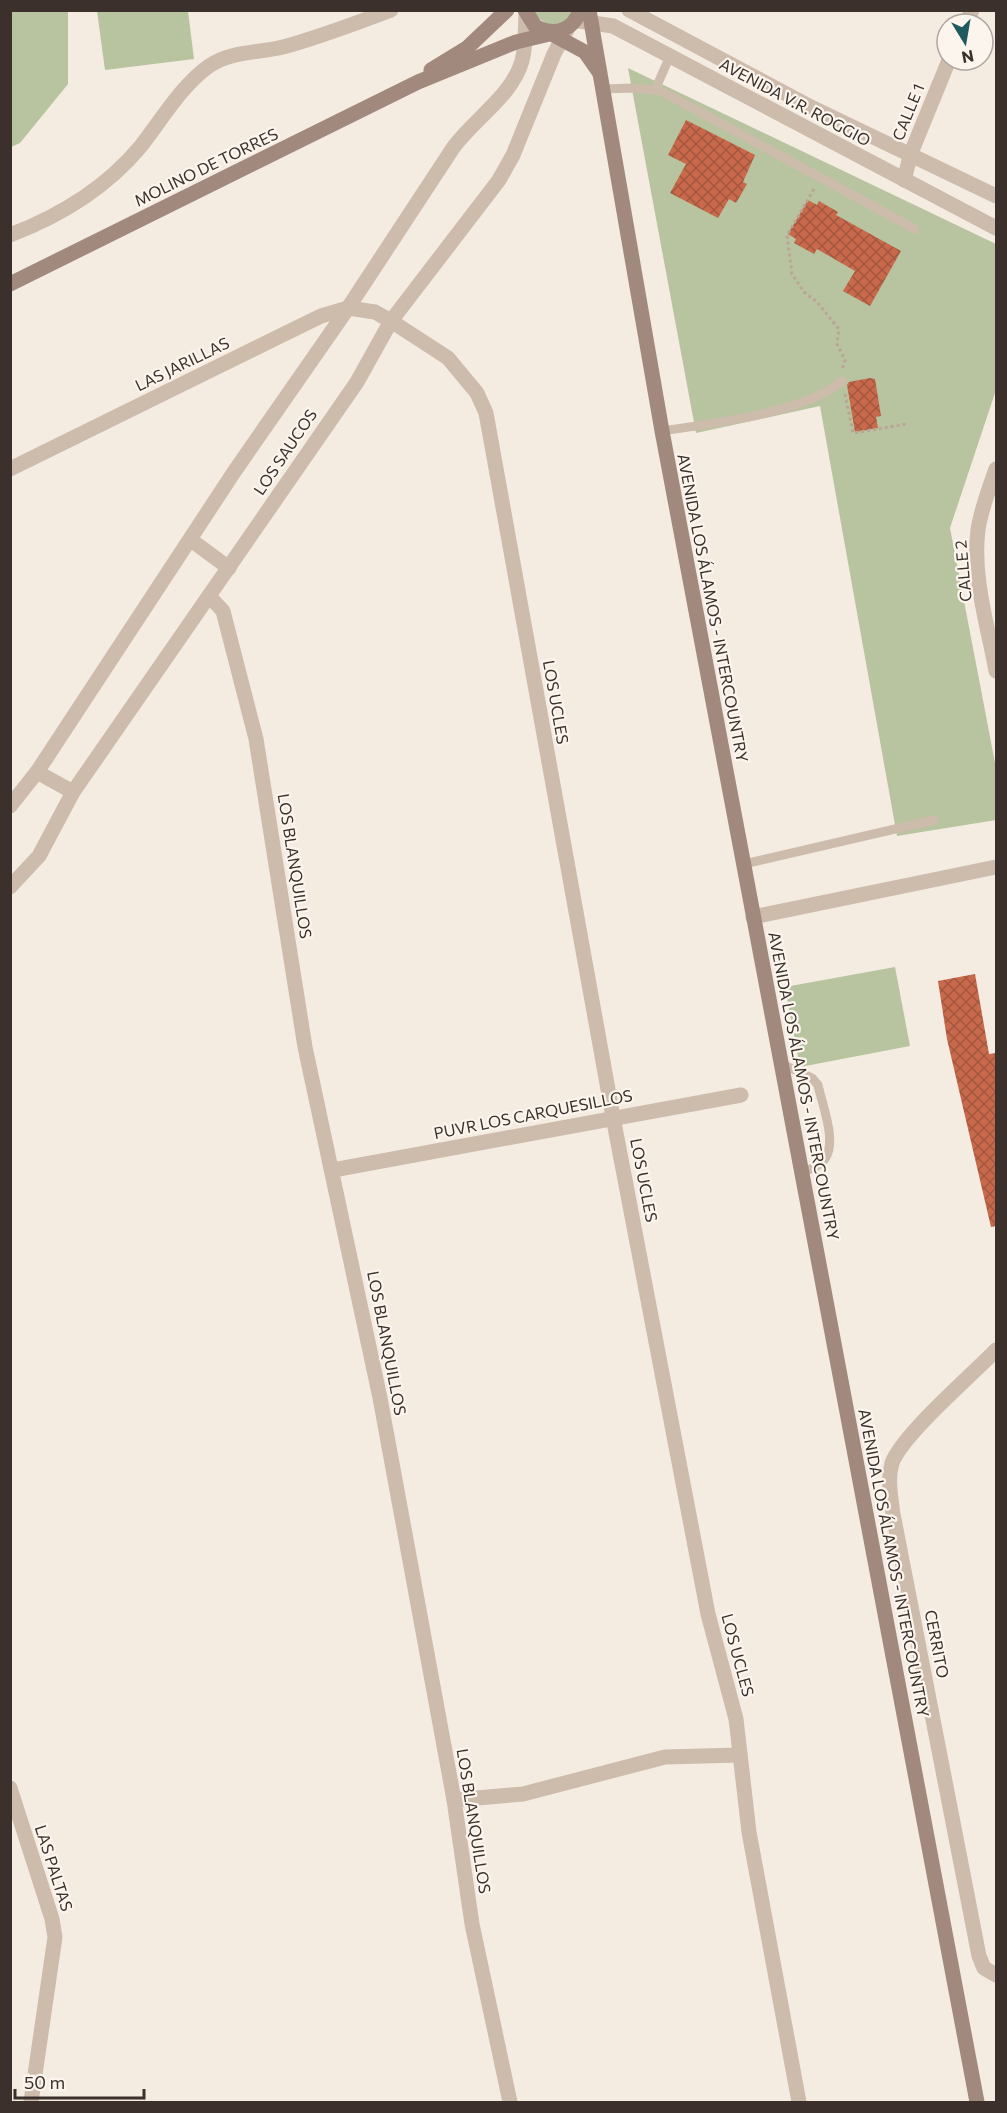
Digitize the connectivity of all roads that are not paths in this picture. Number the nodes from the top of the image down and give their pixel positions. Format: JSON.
{"nodes":[{"id":1,"x":391,"y":10,"type":"edge"},
{"id":2,"x":507,"y":10,"type":"edge"},
{"id":3,"x":629,"y":10,"type":"edge"},
{"id":4,"x":526,"y":13,"type":"edge"},
{"id":5,"x":590,"y":16,"type":"edge"},
{"id":6,"x":564,"y":28,"type":"edge"},
{"id":7,"x":525,"y":40,"type":"junction"},
{"id":8,"x":670,"y":56,"type":"junction"},
{"id":9,"x":944,"y":72,"type":"edge"},
{"id":10,"x":418,"y":82,"type":"junction"},
{"id":11,"x":602,"y":82,"type":"junction"},
{"id":12,"x":655,"y":90,"type":"junction"},
{"id":13,"x":811,"y":107,"type":"junction"},
{"id":14,"x":802,"y":126,"type":"junction"},
{"id":15,"x":911,"y":153,"type":"junction"},
{"id":16,"x":904,"y":180,"type":"junction"},
{"id":17,"x":996,"y":196,"type":"edge"},
{"id":18,"x":996,"y":228,"type":"edge"},
{"id":19,"x":915,"y":229,"type":"dead end"},
{"id":20,"x":10,"y":235,"type":"edge"},
{"id":21,"x":10,"y":284,"type":"edge"},
{"id":22,"x":348,"y":308,"type":"junction"},
{"id":23,"x":375,"y":312,"type":"joint"},
{"id":24,"x":391,"y":321,"type":"junction"},
{"id":25,"x":842,"y":381,"type":"road end"},
{"id":26,"x":662,"y":431,"type":"junction"},
{"id":27,"x":10,"y":469,"type":"edge"},
{"id":28,"x":996,"y":469,"type":"edge"},
{"id":29,"x":191,"y":540,"type":"junction"},
{"id":30,"x":229,"y":568,"type":"junction"},
{"id":31,"x":210,"y":597,"type":"junction"},
{"id":32,"x":996,"y":671,"type":"edge"},
{"id":33,"x":37,"y":772,"type":"junction"},
{"id":34,"x":73,"y":792,"type":"junction"},
{"id":35,"x":12,"y":802,"type":"edge"},
{"id":36,"x":934,"y":820,"type":"dead end"},
{"id":37,"x":744,"y":864,"type":"junction"},
{"id":38,"x":996,"y":867,"type":"edge"},
{"id":39,"x":10,"y":887,"type":"edge"},
{"id":40,"x":753,"y":917,"type":"junction"},
{"id":41,"x":782,"y":1064,"type":"junction"},
{"id":42,"x":741,"y":1095,"type":"dead end"},
{"id":43,"x":614,"y":1117,"type":"junction"},
{"id":44,"x":333,"y":1170,"type":"junction"},
{"id":45,"x":802,"y":1172,"type":"junction"},
{"id":46,"x":996,"y":1350,"type":"edge"},
{"id":47,"x":740,"y":1755,"type":"junction"},
{"id":48,"x":10,"y":1788,"type":"edge"},
{"id":49,"x":454,"y":1800,"type":"junction"},
{"id":50,"x":996,"y":1976,"type":"edge"},
{"id":51,"x":31,"y":2103,"type":"edge"},
{"id":52,"x":510,"y":2103,"type":"edge"},
{"id":53,"x":799,"y":2103,"type":"edge"},
{"id":54,"x":977,"y":2103,"type":"edge"}],
"edges":[{"from":1,"to":20,"type":"street"},
{"from":2,"to":10,"type":"main road","name":"MOLINO DE TORRES"},
{"from":3,"to":13,"type":"street","name":"AVENIDA V.R. ROGGIO"},
{"from":4,"to":6,"type":"main road"},
{"from":4,"to":7,"type":"street","name":"LOS SAUCOS"},
{"from":5,"to":6,"type":"street","name":"AVENIDA V.R. ROGGIO"},
{"from":5,"to":8,"type":"street","name":"AVENIDA V.R. ROGGIO"},
{"from":5,"to":11,"type":"main road","name":"AVENIDA LOS ÁLAMOS - INTERCOUNTRY"},
{"from":6,"to":7,"type":"main road","name":"MOLINO DE TORRES"},
{"from":6,"to":11,"type":"main road"},
{"from":6,"to":24,"type":"street","name":"LOS SAUCOS"},
{"from":7,"to":10,"type":"main road","name":"MOLINO DE TORRES"},
{"from":7,"to":22,"type":"street","name":"LOS SAUCOS"},
{"from":8,"to":12,"type":"lane"},
{"from":8,"to":14,"type":"street","name":"AVENIDA V.R. ROGGIO"},
{"from":9,"to":15,"type":"street","name":"CALLE 1"},
{"from":10,"to":21,"type":"main road","name":"MOLINO DE TORRES"},
{"from":11,"to":12,"type":"lane"},
{"from":11,"to":26,"type":"main road","name":"AVENIDA LOS ÁLAMOS - INTERCOUNTRY"},
{"from":12,"to":19,"type":"lane"},
{"from":13,"to":14,"type":"street"},
{"from":13,"to":15,"type":"street","name":"AVENIDA V.R. ROGGIO"},
{"from":14,"to":16,"type":"street","name":"AVENIDA V.R. ROGGIO"},
{"from":15,"to":16,"type":"street","name":"CALLE 1"},
{"from":15,"to":17,"type":"street","name":"AVENIDA V.R. ROGGIO"},
{"from":16,"to":18,"type":"street","name":"AVENIDA V.R. ROGGIO"},
{"from":22,"to":23,"type":"street","name":"LAS JARILLAS"},
{"from":22,"to":27,"type":"street","name":"LAS JARILLAS"},
{"from":22,"to":29,"type":"street","name":"LOS SAUCOS"},
{"from":23,"to":24,"type":"street","name":"LOS UCLES"},
{"from":24,"to":30,"type":"street","name":"LOS SAUCOS"},
{"from":24,"to":43,"type":"street","name":"LOS UCLES"},
{"from":25,"to":26,"type":"lane"},
{"from":26,"to":37,"type":"main road","name":"AVENIDA LOS ÁLAMOS - INTERCOUNTRY"},
{"from":28,"to":32,"type":"street","name":"CALLE 2"},
{"from":29,"to":30,"type":"street"},
{"from":29,"to":33,"type":"street","name":"LOS SAUCOS"},
{"from":30,"to":31,"type":"street","name":"LOS SAUCOS"},
{"from":31,"to":34,"type":"street","name":"LOS SAUCOS"},
{"from":31,"to":44,"type":"street","name":"LOS BLANQUILLOS"},
{"from":33,"to":34,"type":"street"},
{"from":33,"to":35,"type":"street","name":"LOS SAUCOS"},
{"from":34,"to":39,"type":"street","name":"LOS SAUCOS"},
{"from":36,"to":37,"type":"lane"},
{"from":37,"to":40,"type":"main road","name":"AVENIDA LOS ÁLAMOS - INTERCOUNTRY"},
{"from":38,"to":40,"type":"street"},
{"from":40,"to":41,"type":"main road","name":"AVENIDA LOS ÁLAMOS - INTERCOUNTRY"},
{"from":41,"to":45,"type":"main road","name":"AVENIDA LOS ÁLAMOS - INTERCOUNTRY"},
{"from":41,"to":45,"type":"lane"},
{"from":42,"to":43,"type":"street","name":"PUVR LOS CARQUESILLOS"},
{"from":43,"to":44,"type":"street","name":"PUVR LOS CARQUESILLOS"},
{"from":43,"to":47,"type":"street","name":"LOS UCLES"},
{"from":44,"to":49,"type":"street","name":"LOS BLANQUILLOS"},
{"from":45,"to":54,"type":"main road","name":"AVENIDA LOS ÁLAMOS - INTERCOUNTRY"},
{"from":46,"to":50,"type":"street","name":"CERRITO"},
{"from":47,"to":49,"type":"street"},
{"from":47,"to":53,"type":"street","name":"LOS UCLES"},
{"from":48,"to":51,"type":"street","name":"LAS PALTAS"},
{"from":49,"to":52,"type":"street","name":"LOS BLANQUILLOS"}]}
